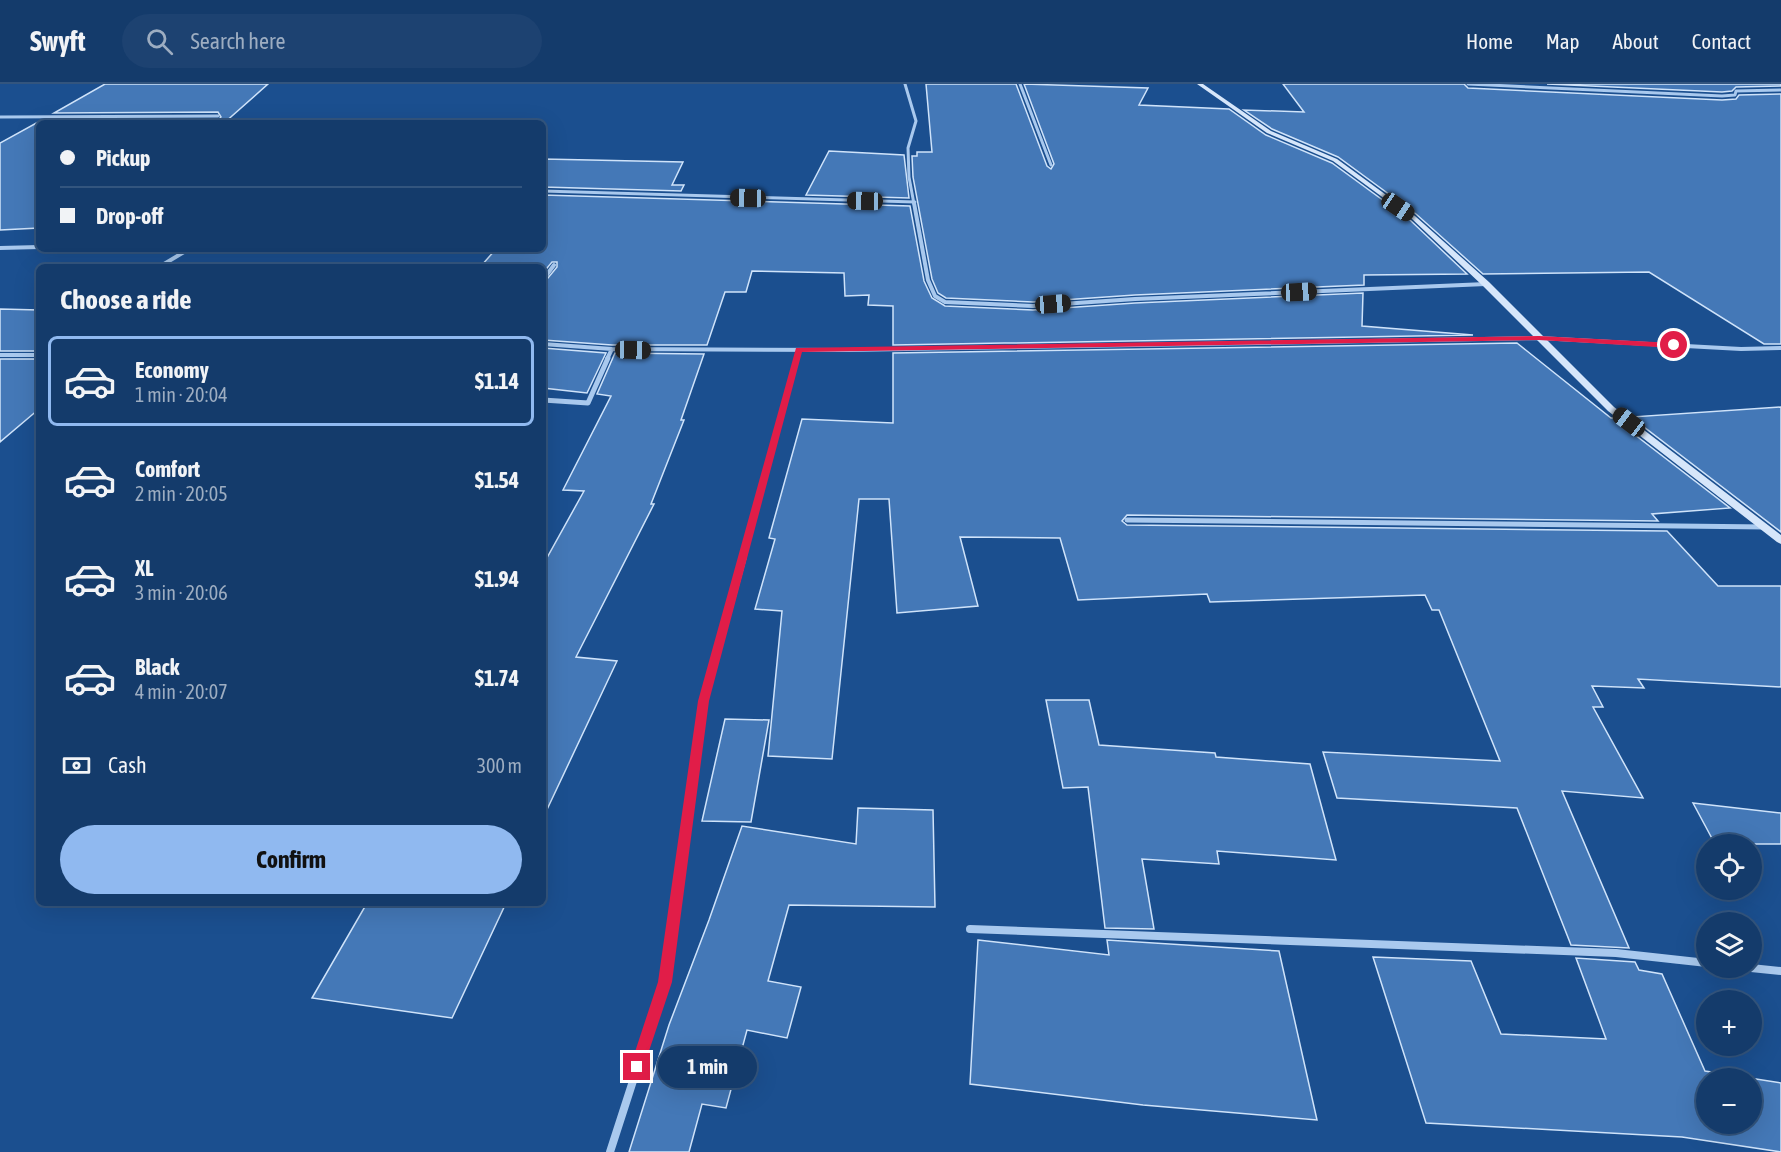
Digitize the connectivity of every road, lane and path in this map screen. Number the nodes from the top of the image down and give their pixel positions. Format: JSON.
{"nodes":[{"id":1,"x":905,"y":84,"type":"edge"},
{"id":2,"x":1020,"y":84,"type":"edge"},
{"id":3,"x":1200,"y":84,"type":"edge"},
{"id":4,"x":1468,"y":84,"type":"edge"},
{"id":5,"x":1781,"y":90,"type":"edge"},
{"id":6,"x":218,"y":116,"type":"dead end"},
{"id":7,"x":0,"y":117,"type":"edge"},
{"id":8,"x":1051,"y":165,"type":"dead end"},
{"id":9,"x":546,"y":191,"type":"edge"},
{"id":10,"x":915,"y":202,"type":"junction"},
{"id":11,"x":36,"y":247,"type":"edge"},
{"id":12,"x":0,"y":248,"type":"edge"},
{"id":13,"x":184,"y":252,"type":"edge"},
{"id":14,"x":164,"y":264,"type":"edge"},
{"id":15,"x":554,"y":265,"type":"dead end"},
{"id":16,"x":546,"y":276,"type":"edge"},
{"id":17,"x":1486,"y":284,"type":"junction"},
{"id":18,"x":1539,"y":338,"type":"junction"},
{"id":19,"x":546,"y":344,"type":"edge"},
{"id":20,"x":1781,"y":348,"type":"edge"},
{"id":21,"x":612,"y":350,"type":"junction"},
{"id":22,"x":799,"y":350,"type":"junction"},
{"id":23,"x":0,"y":355,"type":"edge"},
{"id":24,"x":36,"y":355,"type":"edge"},
{"id":25,"x":546,"y":400,"type":"edge"},
{"id":26,"x":1127,"y":520,"type":"dead end"},
{"id":27,"x":1766,"y":527,"type":"junction"},
{"id":28,"x":1781,"y":540,"type":"edge"},
{"id":29,"x":970,"y":929,"type":"dead end"},
{"id":30,"x":1696,"y":962,"type":"edge"},
{"id":31,"x":1762,"y":969,"type":"edge"},
{"id":32,"x":1781,"y":971,"type":"edge"},
{"id":33,"x":610,"y":1152,"type":"edge"}],
"edges":[{"from":1,"to":10,"type":"street"},
{"from":2,"to":8,"type":"street"},
{"from":3,"to":17,"type":"street"},
{"from":4,"to":5,"type":"street"},
{"from":6,"to":7,"type":"street"},
{"from":9,"to":10,"type":"street"},
{"from":10,"to":17,"type":"street"},
{"from":11,"to":12,"type":"street"},
{"from":13,"to":14,"type":"street"},
{"from":15,"to":16,"type":"street"},
{"from":17,"to":18,"type":"street"},
{"from":18,"to":20,"type":"street"},
{"from":18,"to":22,"type":"street"},
{"from":18,"to":27,"type":"street"},
{"from":19,"to":21,"type":"street"},
{"from":21,"to":22,"type":"street"},
{"from":21,"to":25,"type":"street"},
{"from":22,"to":33,"type":"street"},
{"from":23,"to":24,"type":"street"},
{"from":26,"to":27,"type":"street"},
{"from":27,"to":28,"type":"street"},
{"from":29,"to":30,"type":"street"},
{"from":31,"to":32,"type":"street"}]}
